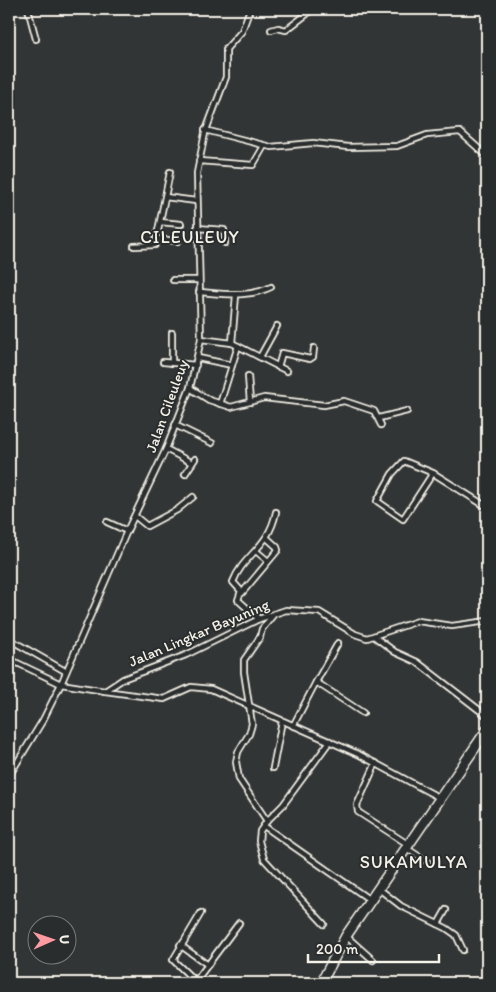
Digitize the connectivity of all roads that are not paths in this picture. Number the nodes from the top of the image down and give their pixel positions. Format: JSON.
{"nodes":[{"id":1,"x":28,"y":9,"type":"edge"},
{"id":2,"x":250,"y":9,"type":"edge"},
{"id":3,"x":310,"y":9,"type":"edge"},
{"id":4,"x":271,"y":30,"type":"dead end"},
{"id":5,"x":36,"y":39,"type":"dead end"},
{"id":6,"x":205,"y":130,"type":"junction"},
{"id":7,"x":264,"y":146,"type":"junction"},
{"id":8,"x":487,"y":156,"type":"edge"},
{"id":9,"x":199,"y":161,"type":"junction"},
{"id":10,"x":170,"y":172,"type":"dead end"},
{"id":11,"x":165,"y":197,"type":"junction"},
{"id":12,"x":196,"y":201,"type":"junction"},
{"id":13,"x":160,"y":222,"type":"junction"},
{"id":14,"x":181,"y":224,"type":"dead end"},
{"id":15,"x":197,"y":228,"type":"junction"},
{"id":16,"x":156,"y":239,"type":"junction"},
{"id":17,"x":178,"y":241,"type":"dead end"},
{"id":18,"x":225,"y":243,"type":"dead end"},
{"id":19,"x":134,"y":246,"type":"dead end"},
{"id":20,"x":174,"y":280,"type":"dead end"},
{"id":21,"x":199,"y":280,"type":"junction"},
{"id":22,"x":271,"y":287,"type":"dead end"},
{"id":23,"x":199,"y":292,"type":"junction"},
{"id":24,"x":236,"y":295,"type":"junction"},
{"id":25,"x":277,"y":326,"type":"dead end"},
{"id":26,"x":172,"y":334,"type":"dead end"},
{"id":27,"x":201,"y":339,"type":"junction"},
{"id":28,"x":232,"y":344,"type":"junction"},
{"id":29,"x":238,"y":346,"type":"junction"},
{"id":30,"x":314,"y":348,"type":"dead end"},
{"id":31,"x":198,"y":358,"type":"junction"},
{"id":32,"x":260,"y":358,"type":"junction"},
{"id":33,"x":163,"y":362,"type":"dead end"},
{"id":34,"x":172,"y":363,"type":"junction"},
{"id":35,"x":196,"y":365,"type":"junction"},
{"id":36,"x":232,"y":365,"type":"junction"},
{"id":37,"x":278,"y":367,"type":"junction"},
{"id":38,"x":287,"y":371,"type":"dead end"},
{"id":39,"x":248,"y":376,"type":"dead end"},
{"id":40,"x":190,"y":388,"type":"junction"},
{"id":41,"x":250,"y":402,"type":"junction"},
{"id":42,"x":220,"y":404,"type":"junction"},
{"id":43,"x":407,"y":412,"type":"dead end"},
{"id":44,"x":379,"y":418,"type":"junction"},
{"id":45,"x":175,"y":425,"type":"junction"},
{"id":46,"x":381,"y":425,"type":"dead end"},
{"id":47,"x":212,"y":443,"type":"dead end"},
{"id":48,"x":166,"y":449,"type":"junction"},
{"id":49,"x":434,"y":473,"type":"junction"},
{"id":50,"x":185,"y":474,"type":"dead end"},
{"id":51,"x":193,"y":497,"type":"dead end"},
{"id":52,"x":487,"y":507,"type":"edge"},
{"id":53,"x":276,"y":512,"type":"dead end"},
{"id":54,"x":136,"y":517,"type":"junction"},
{"id":55,"x":107,"y":522,"type":"dead end"},
{"id":56,"x":127,"y":531,"type":"junction"},
{"id":57,"x":267,"y":538,"type":"junction"},
{"id":58,"x":256,"y":551,"type":"junction"},
{"id":59,"x":268,"y":561,"type":"junction"},
{"id":60,"x":242,"y":593,"type":"junction"},
{"id":61,"x":274,"y":613,"type":"junction"},
{"id":62,"x":259,"y":619,"type":"junction"},
{"id":63,"x":487,"y":622,"type":"edge"},
{"id":64,"x":375,"y":637,"type":"junction"},
{"id":65,"x":9,"y":639,"type":"edge"},
{"id":66,"x":338,"y":643,"type":"dead end"},
{"id":67,"x":9,"y":659,"type":"edge"},
{"id":68,"x":16,"y":662,"type":"junction"},
{"id":69,"x":65,"y":671,"type":"junction"},
{"id":70,"x":9,"y":672,"type":"edge"},
{"id":71,"x":316,"y":682,"type":"junction"},
{"id":72,"x":61,"y":684,"type":"junction"},
{"id":73,"x":105,"y":691,"type":"junction"},
{"id":74,"x":250,"y":707,"type":"junction"},
{"id":75,"x":363,"y":713,"type":"dead end"},
{"id":76,"x":487,"y":716,"type":"edge"},
{"id":77,"x":282,"y":722,"type":"junction"},
{"id":78,"x":293,"y":726,"type":"junction"},
{"id":79,"x":487,"y":730,"type":"edge"},
{"id":80,"x":330,"y":741,"type":"junction"},
{"id":81,"x":376,"y":763,"type":"junction"},
{"id":82,"x":273,"y":768,"type":"dead end"},
{"id":83,"x":9,"y":776,"type":"edge"},
{"id":84,"x":441,"y":799,"type":"junction"},
{"id":85,"x":267,"y":821,"type":"junction"},
{"id":86,"x":264,"y":826,"type":"junction"},
{"id":87,"x":407,"y":846,"type":"junction"},
{"id":88,"x":428,"y":862,"type":"dead end"},
{"id":89,"x":378,"y":889,"type":"junction"},
{"id":90,"x":370,"y":900,"type":"junction"},
{"id":91,"x":446,"y":910,"type":"dead end"},
{"id":92,"x":201,"y":913,"type":"dead end"},
{"id":93,"x":239,"y":923,"type":"dead end"},
{"id":94,"x":324,"y":924,"type":"dead end"},
{"id":95,"x":438,"y":924,"type":"junction"},
{"id":96,"x":346,"y":936,"type":"junction"},
{"id":97,"x":180,"y":945,"type":"junction"},
{"id":98,"x":463,"y":950,"type":"dead end"},
{"id":99,"x":373,"y":960,"type":"dead end"},
{"id":100,"x":208,"y":965,"type":"junction"},
{"id":101,"x":196,"y":983,"type":"edge"},
{"id":102,"x":321,"y":983,"type":"edge"}],
"edges":[{"from":1,"to":5,"type":"street"},
{"from":2,"to":6,"type":"street","name":"Jalan Cileuleuy"},
{"from":3,"to":4,"type":"street"},
{"from":6,"to":7,"type":"street"},
{"from":6,"to":9,"type":"street","name":"Jalan Cileuleuy"},
{"from":7,"to":8,"type":"street"},
{"from":7,"to":9,"type":"street"},
{"from":9,"to":12,"type":"street","name":"Jalan Cileuleuy"},
{"from":10,"to":11,"type":"street"},
{"from":11,"to":12,"type":"street"},
{"from":11,"to":13,"type":"street"},
{"from":12,"to":15,"type":"street","name":"Jalan Cileuleuy"},
{"from":13,"to":14,"type":"street"},
{"from":13,"to":16,"type":"street"},
{"from":15,"to":18,"type":"street"},
{"from":15,"to":21,"type":"street","name":"Jalan Cileuleuy"},
{"from":16,"to":17,"type":"street"},
{"from":16,"to":19,"type":"street"},
{"from":20,"to":21,"type":"street"},
{"from":21,"to":23,"type":"street","name":"Jalan Cileuleuy"},
{"from":22,"to":24,"type":"street"},
{"from":23,"to":24,"type":"street"},
{"from":23,"to":27,"type":"street","name":"Jalan Cileuleuy"},
{"from":24,"to":28,"type":"street"},
{"from":25,"to":32,"type":"street"},
{"from":26,"to":34,"type":"street"},
{"from":27,"to":28,"type":"street"},
{"from":27,"to":31,"type":"street","name":"Jalan Cileuleuy"},
{"from":28,"to":29,"type":"street"},
{"from":29,"to":32,"type":"street"},
{"from":29,"to":36,"type":"street"},
{"from":30,"to":37,"type":"street"},
{"from":31,"to":35,"type":"street","name":"Jalan Cileuleuy"},
{"from":31,"to":36,"type":"street"},
{"from":32,"to":37,"type":"street"},
{"from":33,"to":34,"type":"street"},
{"from":34,"to":35,"type":"street"},
{"from":35,"to":40,"type":"street","name":"Jalan Cileuleuy"},
{"from":36,"to":42,"type":"street"},
{"from":37,"to":38,"type":"street"},
{"from":39,"to":41,"type":"street"},
{"from":40,"to":42,"type":"street"},
{"from":40,"to":45,"type":"street","name":"Jalan Cileuleuy"},
{"from":41,"to":42,"type":"street"},
{"from":41,"to":44,"type":"street"},
{"from":43,"to":44,"type":"street"},
{"from":44,"to":46,"type":"street"},
{"from":45,"to":47,"type":"street"},
{"from":45,"to":48,"type":"street","name":"Jalan Cileuleuy"},
{"from":48,"to":50,"type":"street"},
{"from":48,"to":54,"type":"street","name":"Jalan Cileuleuy"},
{"from":49,"to":49,"type":"street"},
{"from":49,"to":52,"type":"street"},
{"from":51,"to":54,"type":"street"},
{"from":53,"to":57,"type":"street"},
{"from":54,"to":56,"type":"street","name":"Jalan Cileuleuy"},
{"from":55,"to":56,"type":"street"},
{"from":56,"to":69,"type":"street","name":"Jalan Cileuleuy"},
{"from":57,"to":58,"type":"street"},
{"from":57,"to":59,"type":"street"},
{"from":58,"to":59,"type":"street"},
{"from":58,"to":60,"type":"street"},
{"from":59,"to":60,"type":"street"},
{"from":60,"to":62,"type":"street"},
{"from":61,"to":62,"type":"street","name":"Jalan Lingkar Bayuning"},
{"from":61,"to":64,"type":"street","name":"Jalan Lingkar Bayuning"},
{"from":61,"to":74,"type":"street"},
{"from":62,"to":73,"type":"street","name":"Jalan Lingkar Bayuning"},
{"from":63,"to":64,"type":"street"},
{"from":64,"to":76,"type":"street"},
{"from":65,"to":69,"type":"street"},
{"from":66,"to":71,"type":"street"},
{"from":67,"to":68,"type":"street"},
{"from":68,"to":70,"type":"street"},
{"from":68,"to":72,"type":"street"},
{"from":69,"to":72,"type":"street","name":"Jalan Cileuleuy"},
{"from":71,"to":75,"type":"street"},
{"from":71,"to":78,"type":"street"},
{"from":72,"to":73,"type":"street"},
{"from":72,"to":83,"type":"street","name":"Jalan Cileuleuy"},
{"from":73,"to":74,"type":"street"},
{"from":74,"to":77,"type":"street"},
{"from":74,"to":85,"type":"street"},
{"from":77,"to":78,"type":"street"},
{"from":77,"to":82,"type":"street"},
{"from":78,"to":80,"type":"street"},
{"from":79,"to":84,"type":"highway"},
{"from":80,"to":81,"type":"street"},
{"from":80,"to":85,"type":"street"},
{"from":81,"to":84,"type":"street"},
{"from":81,"to":87,"type":"street"},
{"from":84,"to":87,"type":"highway"},
{"from":85,"to":86,"type":"street"},
{"from":86,"to":90,"type":"street"},
{"from":86,"to":94,"type":"street"},
{"from":87,"to":88,"type":"street"},
{"from":87,"to":89,"type":"highway"},
{"from":89,"to":90,"type":"highway"},
{"from":89,"to":95,"type":"street"},
{"from":90,"to":96,"type":"highway"},
{"from":91,"to":95,"type":"street"},
{"from":92,"to":97,"type":"street"},
{"from":93,"to":100,"type":"street"},
{"from":95,"to":98,"type":"street"},
{"from":96,"to":99,"type":"street"},
{"from":96,"to":102,"type":"highway"},
{"from":97,"to":100,"type":"street"},
{"from":97,"to":101,"type":"street"},
{"from":100,"to":101,"type":"street"}]}
